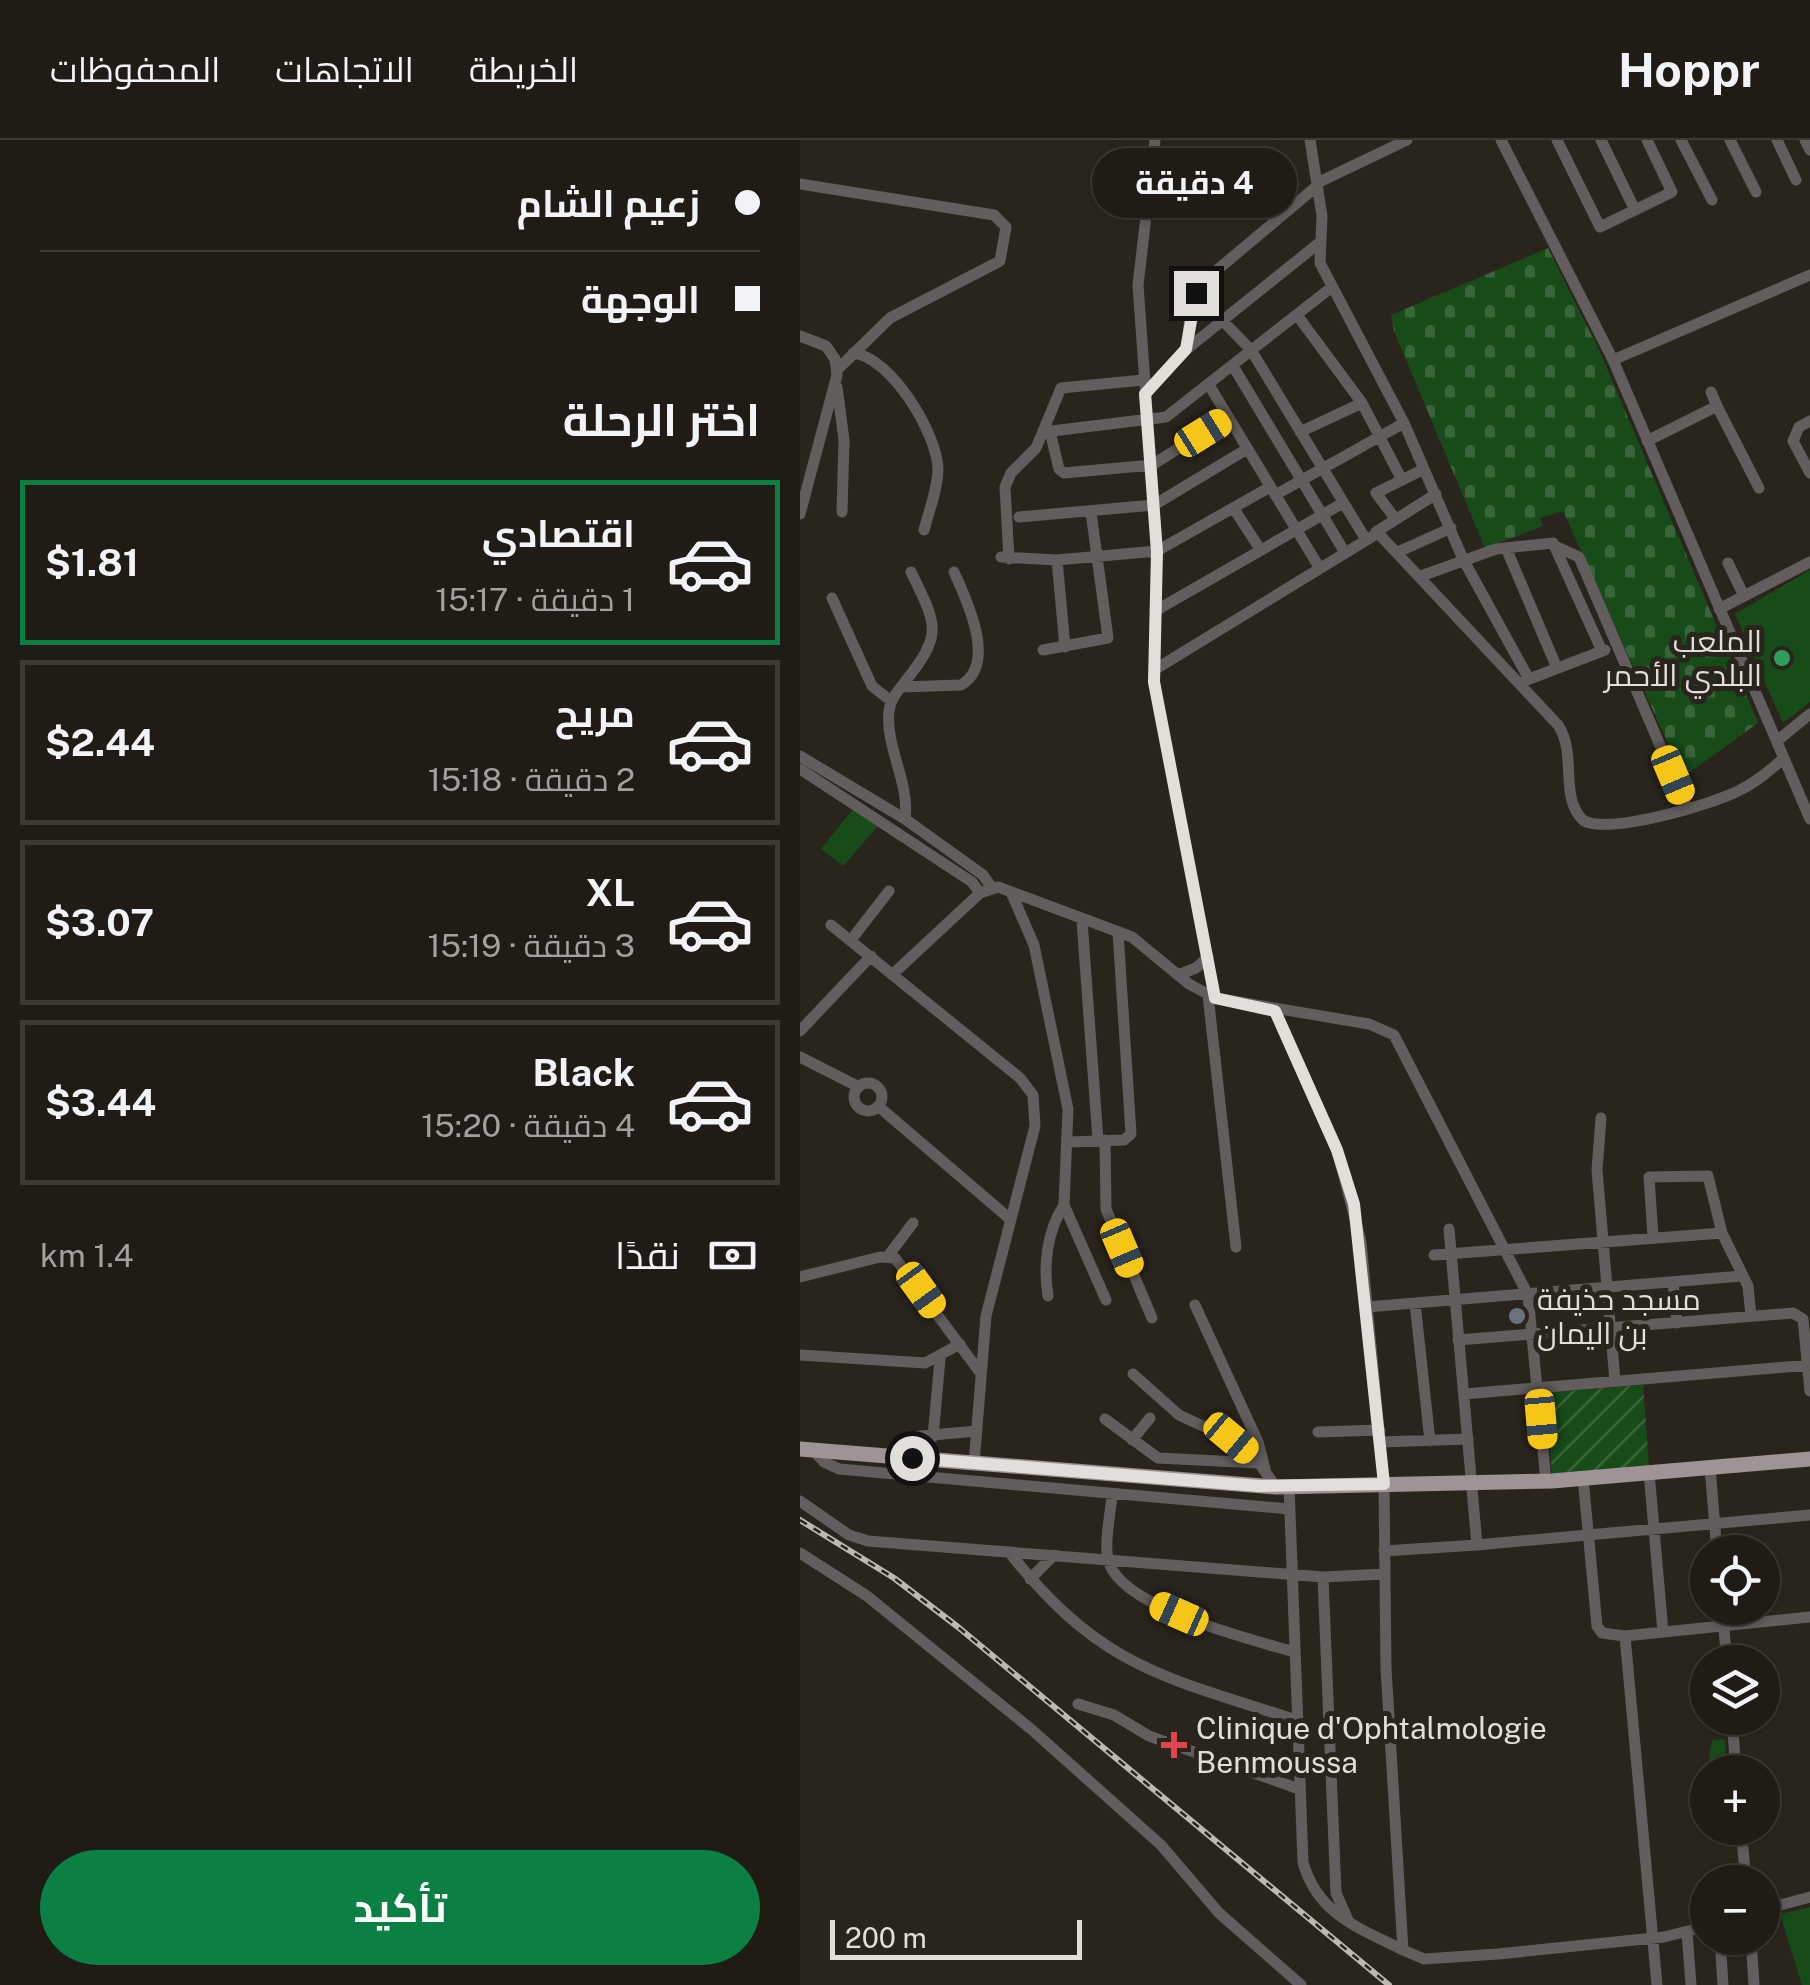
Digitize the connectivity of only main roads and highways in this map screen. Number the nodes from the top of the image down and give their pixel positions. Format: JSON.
{"nodes":[{"id":1,"x":806,"y":1449,"type":"edge"},
{"id":2,"x":1810,"y":1459,"type":"edge"}],
"edges":[{"from":1,"to":2,"type":"main road"}]}
